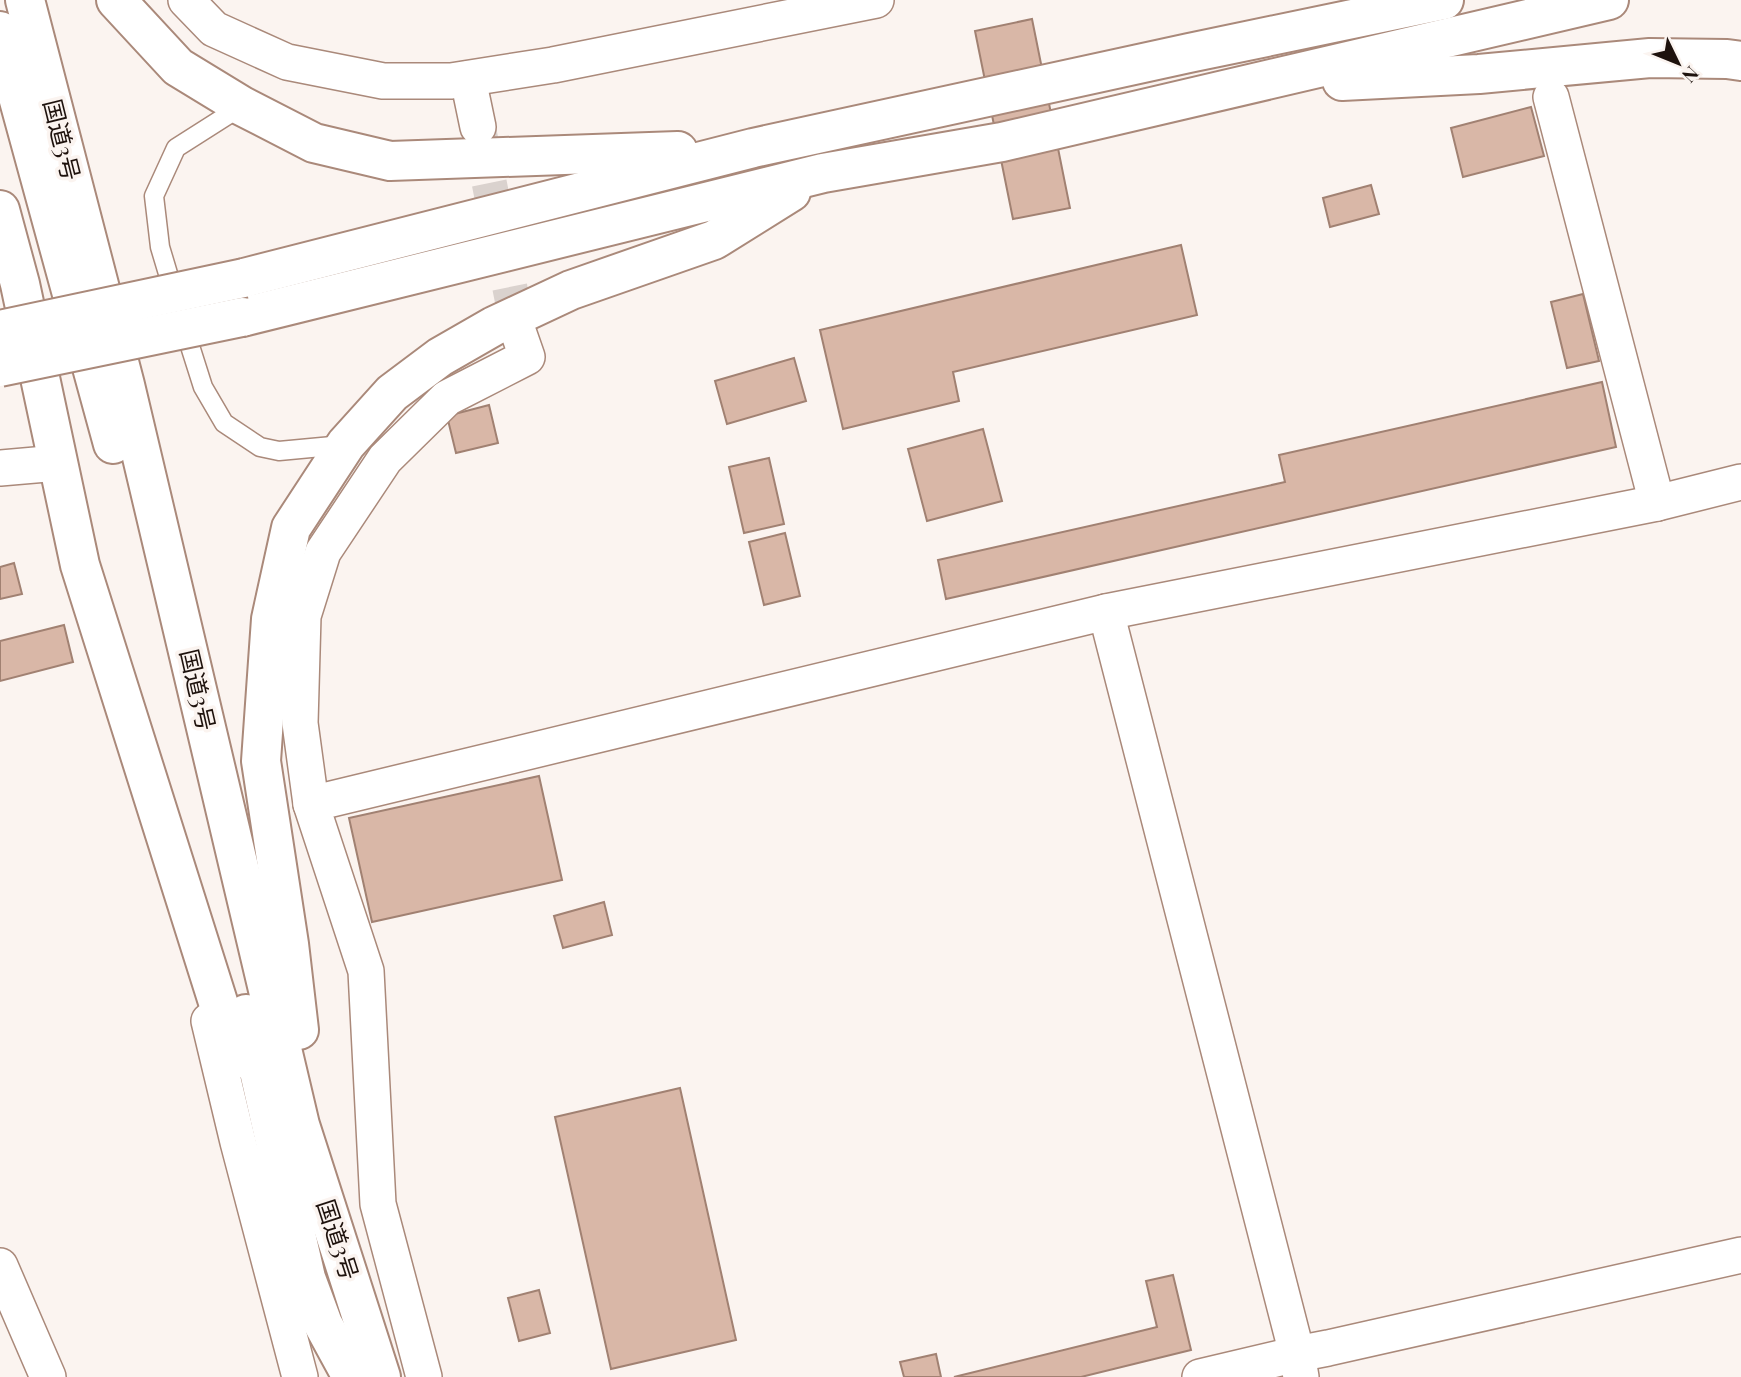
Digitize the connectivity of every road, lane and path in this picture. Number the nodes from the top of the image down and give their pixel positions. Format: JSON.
{"nodes":[{"id":1,"x":25,"y":0,"type":"edge"},
{"id":2,"x":116,"y":0,"type":"edge"},
{"id":3,"x":186,"y":0,"type":"edge"},
{"id":4,"x":876,"y":0,"type":"edge"},
{"id":5,"x":1327,"y":0,"type":"edge"},
{"id":6,"x":1444,"y":0,"type":"edge"},
{"id":7,"x":1609,"y":0,"type":"edge"},
{"id":8,"x":0,"y":31,"type":"edge"},
{"id":9,"x":1189,"y":53,"type":"junction"},
{"id":10,"x":1741,"y":61,"type":"edge"},
{"id":11,"x":468,"y":79,"type":"junction"},
{"id":12,"x":1238,"y":86,"type":"junction"},
{"id":13,"x":1551,"y":97,"type":"tunnel mouth"},
{"id":14,"x":242,"y":107,"type":"junction"},
{"id":15,"x":478,"y":127,"type":"tunnel mouth"},
{"id":16,"x":753,"y":148,"type":"junction"},
{"id":17,"x":823,"y":173,"type":"junction"},
{"id":18,"x":0,"y":210,"type":"edge"},
{"id":19,"x":0,"y":330,"type":"edge"},
{"id":20,"x":519,"y":334,"type":"tunnel mouth"},
{"id":21,"x":0,"y":367,"type":"edge"},
{"id":22,"x":346,"y":444,"type":"junction"},
{"id":23,"x":20,"y":467,"type":"edge"},
{"id":24,"x":1741,"y":482,"type":"edge"},
{"id":25,"x":1657,"y":503,"type":"junction"},
{"id":26,"x":1106,"y":612,"type":"junction"},
{"id":27,"x":311,"y":804,"type":"junction"},
{"id":28,"x":212,"y":983,"type":"junction"},
{"id":29,"x":300,"y":1125,"type":"junction"},
{"id":30,"x":1741,"y":1255,"type":"edge"},
{"id":31,"x":0,"y":1266,"type":"edge"},
{"id":32,"x":306,"y":1278,"type":"junction"},
{"id":33,"x":1299,"y":1365,"type":"edge"},
{"id":34,"x":48,"y":1377,"type":"edge"},
{"id":35,"x":300,"y":1377,"type":"edge"},
{"id":36,"x":352,"y":1377,"type":"edge"},
{"id":37,"x":382,"y":1377,"type":"edge"},
{"id":38,"x":424,"y":1377,"type":"edge"},
{"id":39,"x":1200,"y":1377,"type":"edge"}],
"edges":[{"from":1,"to":29,"type":"highway","name":"国道3号"},
{"from":2,"to":14,"type":"highway"},
{"from":3,"to":11,"type":"street"},
{"from":4,"to":11,"type":"street"},
{"from":5,"to":9,"type":"highway"},
{"from":6,"to":9,"type":"highway"},
{"from":7,"to":12,"type":"highway"},
{"from":8,"to":32,"type":"highway","name":"国道3号"},
{"from":9,"to":16,"type":"highway"},
{"from":10,"to":12,"type":"highway"},
{"from":11,"to":15,"type":"street"},
{"from":12,"to":17,"type":"highway"},
{"from":13,"to":25,"type":"street"},
{"from":14,"to":16,"type":"highway"},
{"from":14,"to":22,"type":"lane"},
{"from":16,"to":19,"type":"highway","bridge":true},
{"from":17,"to":21,"type":"highway","bridge":true},
{"from":17,"to":22,"type":"highway"},
{"from":18,"to":23,"type":"highway"},
{"from":20,"to":27,"type":"street"},
{"from":22,"to":29,"type":"highway"},
{"from":23,"to":28,"type":"highway"},
{"from":24,"to":25,"type":"street"},
{"from":25,"to":26,"type":"street"},
{"from":26,"to":27,"type":"street"},
{"from":26,"to":33,"type":"street"},
{"from":27,"to":38,"type":"street"},
{"from":28,"to":32,"type":"highway"},
{"from":28,"to":35,"type":"street"},
{"from":29,"to":37,"type":"highway","name":"国道3号"},
{"from":30,"to":33,"type":"street"},
{"from":31,"to":34,"type":"street"},
{"from":32,"to":36,"type":"highway","name":"国道3号"},
{"from":33,"to":39,"type":"street"}]}
